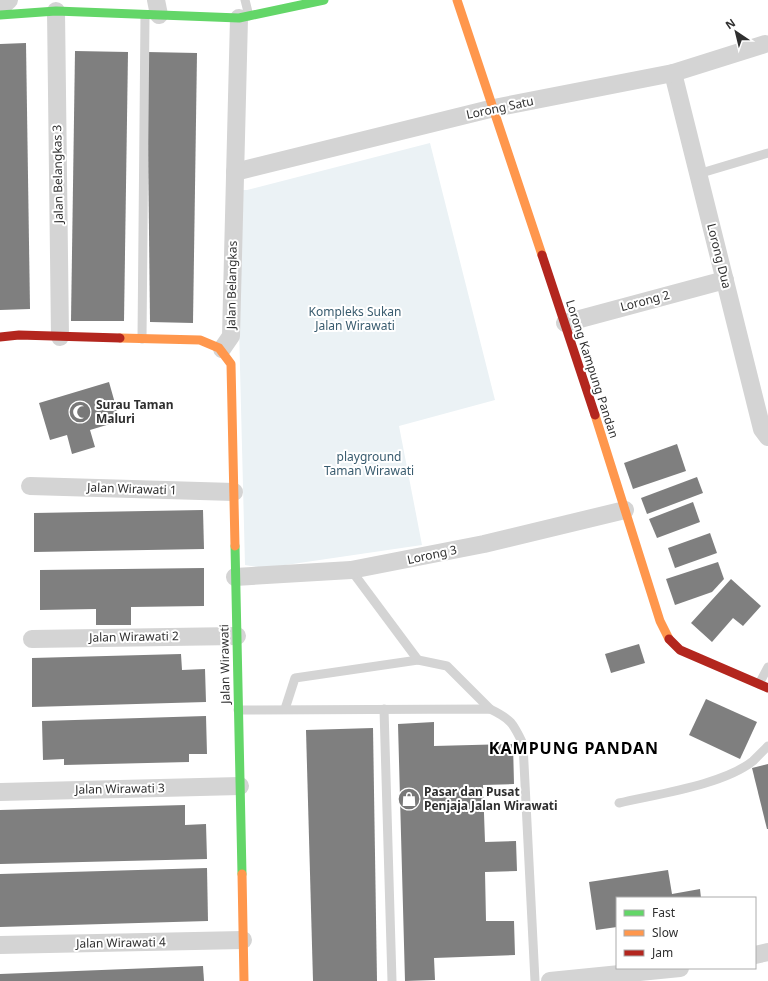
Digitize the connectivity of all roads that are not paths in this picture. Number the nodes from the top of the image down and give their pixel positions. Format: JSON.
{"nodes":[{"id":1,"x":9,"y":0,"type":"edge"},
{"id":2,"x":245,"y":0,"type":"edge"},
{"id":3,"x":324,"y":0,"type":"edge"},
{"id":4,"x":457,"y":0,"type":"edge"},
{"id":5,"x":0,"y":8,"type":"edge"},
{"id":6,"x":153,"y":10,"type":"edge"},
{"id":7,"x":56,"y":12,"type":"junction"},
{"id":8,"x":0,"y":15,"type":"edge"},
{"id":9,"x":244,"y":17,"type":"junction"},
{"id":10,"x":765,"y":44,"type":"dead end"},
{"id":11,"x":673,"y":73,"type":"junction"},
{"id":12,"x":494,"y":108,"type":"junction"},
{"id":13,"x":768,"y":153,"type":"edge"},
{"id":14,"x":235,"y":172,"type":"junction"},
{"id":15,"x":698,"y":174,"type":"junction"},
{"id":16,"x":724,"y":280,"type":"junction"},
{"id":17,"x":565,"y":323,"type":"junction"},
{"id":18,"x":0,"y":337,"type":"edge"},
{"id":19,"x":60,"y":337,"type":"junction"},
{"id":20,"x":142,"y":339,"type":"junction"},
{"id":21,"x":222,"y":349,"type":"junction"},
{"id":22,"x":768,"y":437,"type":"edge"},
{"id":23,"x":30,"y":486,"type":"dead end"},
{"id":24,"x":234,"y":492,"type":"junction"},
{"id":25,"x":625,"y":510,"type":"junction"},
{"id":26,"x":351,"y":570,"type":"junction"},
{"id":27,"x":236,"y":577,"type":"junction"},
{"id":28,"x":237,"y":636,"type":"junction"},
{"id":29,"x":32,"y":639,"type":"dead end"},
{"id":30,"x":418,"y":660,"type":"junction"},
{"id":31,"x":768,"y":667,"type":"edge"},
{"id":32,"x":764,"y":686,"type":"edge"},
{"id":33,"x":285,"y":709,"type":"junction"},
{"id":34,"x":384,"y":709,"type":"junction"},
{"id":35,"x":490,"y":709,"type":"junction"},
{"id":36,"x":238,"y":710,"type":"junction"},
{"id":37,"x":768,"y":746,"type":"edge"},
{"id":38,"x":240,"y":786,"type":"junction"},
{"id":39,"x":0,"y":792,"type":"edge"},
{"id":40,"x":619,"y":803,"type":"dead end"},
{"id":41,"x":243,"y":940,"type":"junction"},
{"id":42,"x":0,"y":945,"type":"edge"},
{"id":43,"x":768,"y":952,"type":"edge"},
{"id":44,"x":756,"y":955,"type":"edge"},
{"id":45,"x":670,"y":969,"type":"edge"},
{"id":46,"x":244,"y":981,"type":"edge"},
{"id":47,"x":392,"y":981,"type":"edge"},
{"id":48,"x":535,"y":981,"type":"edge"},
{"id":49,"x":550,"y":981,"type":"edge"}],
"edges":[{"from":1,"to":5,"type":"street"},
{"from":2,"to":9,"type":"lane"},
{"from":3,"to":9,"type":"street"},
{"from":4,"to":12,"type":"street","name":"Lorong Kampung Pandan"},
{"from":6,"to":7,"type":"street"},
{"from":6,"to":9,"type":"street"},
{"from":6,"to":20,"type":"lane"},
{"from":7,"to":8,"type":"street"},
{"from":7,"to":19,"type":"street","name":"Jalan Belangkas 3"},
{"from":9,"to":14,"type":"street","name":"Jalan Belangkas"},
{"from":10,"to":11,"type":"street","name":"Lorong Satu"},
{"from":11,"to":12,"type":"street","name":"Lorong Satu"},
{"from":11,"to":15,"type":"street","name":"Lorong Dua"},
{"from":12,"to":14,"type":"street","name":"Lorong Satu"},
{"from":12,"to":17,"type":"street","name":"Lorong Kampung Pandan"},
{"from":13,"to":15,"type":"lane"},
{"from":14,"to":21,"type":"street","name":"Jalan Belangkas"},
{"from":15,"to":16,"type":"street","name":"Lorong Dua"},
{"from":16,"to":17,"type":"street","name":"Lorong 2"},
{"from":16,"to":22,"type":"street","name":"Lorong Dua"},
{"from":17,"to":25,"type":"street","name":"Lorong Kampung Pandan"},
{"from":18,"to":19,"type":"street","name":"Jalan Belangkas"},
{"from":19,"to":20,"type":"street","name":"Jalan Belangkas"},
{"from":20,"to":21,"type":"street","name":"Jalan Belangkas"},
{"from":21,"to":24,"type":"street","name":"Jalan Wirawati"},
{"from":23,"to":24,"type":"street","name":"Jalan Wirawati 1"},
{"from":24,"to":27,"type":"street","name":"Jalan Wirawati"},
{"from":25,"to":26,"type":"street","name":"Lorong 3"},
{"from":25,"to":32,"type":"street","name":"Lorong Kampung Pandan"},
{"from":26,"to":27,"type":"street","name":"Lorong 3"},
{"from":26,"to":30,"type":"lane"},
{"from":27,"to":28,"type":"street","name":"Jalan Wirawati"},
{"from":28,"to":29,"type":"street","name":"Jalan Wirawati 2"},
{"from":28,"to":36,"type":"street","name":"Jalan Wirawati"},
{"from":30,"to":33,"type":"lane"},
{"from":30,"to":35,"type":"lane"},
{"from":31,"to":32,"type":"lane"},
{"from":33,"to":34,"type":"lane"},
{"from":33,"to":36,"type":"lane"},
{"from":34,"to":35,"type":"lane"},
{"from":34,"to":47,"type":"lane"},
{"from":35,"to":48,"type":"lane"},
{"from":36,"to":38,"type":"street","name":"Jalan Wirawati"},
{"from":37,"to":40,"type":"lane"},
{"from":38,"to":39,"type":"street","name":"Jalan Wirawati 3"},
{"from":38,"to":41,"type":"street","name":"Jalan Wirawati"},
{"from":41,"to":42,"type":"street","name":"Jalan Wirawati 4"},
{"from":41,"to":46,"type":"street","name":"Jalan Wirawati"},
{"from":43,"to":44,"type":"street"},
{"from":45,"to":49,"type":"street"}]}
